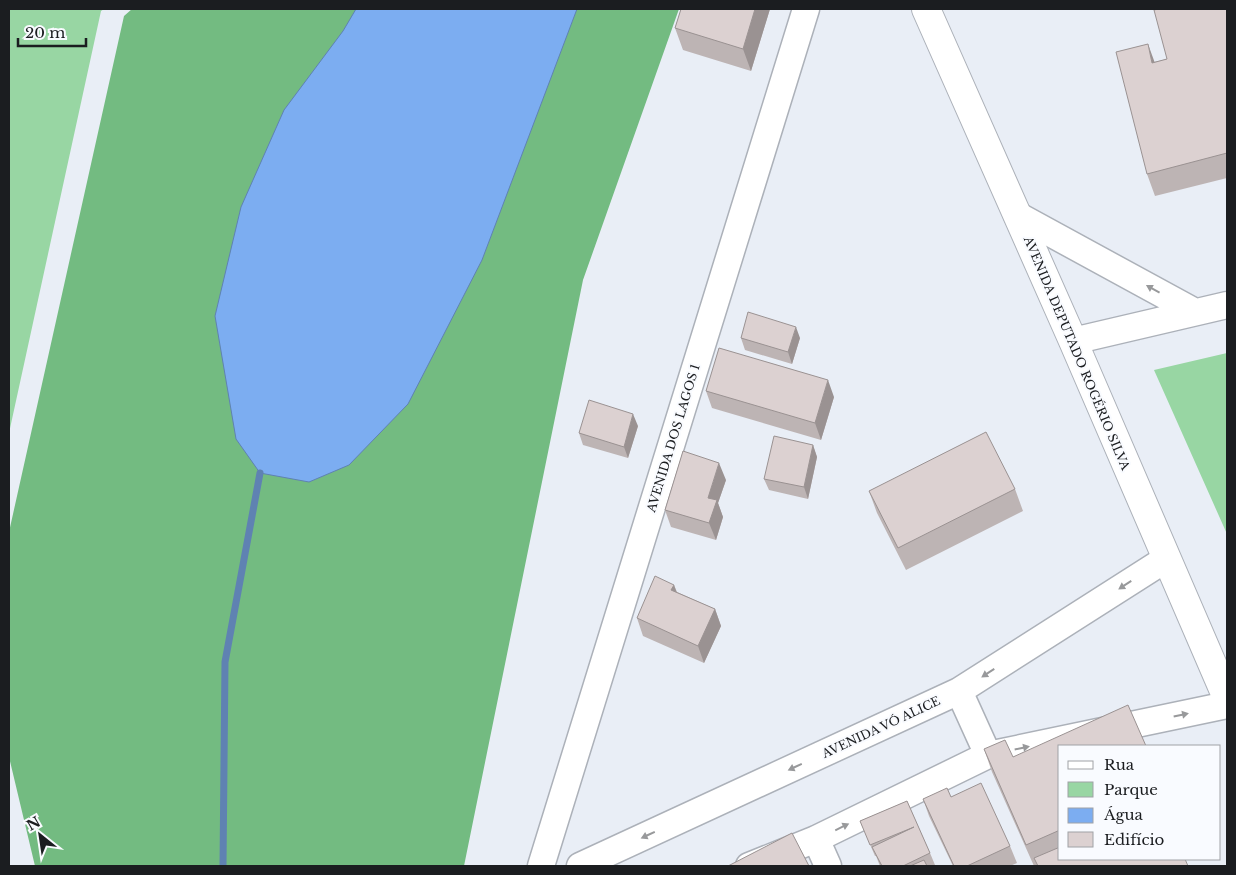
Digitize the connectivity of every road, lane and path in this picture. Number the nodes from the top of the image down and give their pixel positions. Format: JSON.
{"nodes":[{"id":1,"x":806,"y":9,"type":"edge"},
{"id":2,"x":926,"y":9,"type":"edge"},
{"id":3,"x":1017,"y":216,"type":"junction"},
{"id":4,"x":1227,"y":305,"type":"edge"},
{"id":5,"x":1195,"y":312,"type":"junction"},
{"id":6,"x":1073,"y":342,"type":"junction"},
{"id":7,"x":1166,"y":559,"type":"junction"},
{"id":8,"x":959,"y":691,"type":"junction"},
{"id":9,"x":1227,"y":698,"type":"edge"},
{"id":10,"x":1227,"y":706,"type":"edge"},
{"id":11,"x":988,"y":755,"type":"junction"},
{"id":12,"x":816,"y":839,"type":"junction"},
{"id":13,"x":541,"y":866,"type":"edge"},
{"id":14,"x":580,"y":866,"type":"edge"},
{"id":15,"x":748,"y":866,"type":"edge"},
{"id":16,"x":828,"y":866,"type":"edge"}],
"edges":[{"from":1,"to":13,"type":"street","name":"AVENIDA DOS LAGOS 1"},
{"from":2,"to":3,"type":"street","name":"AVENIDA DEPUTADO ROGÉRIO SILVA"},
{"from":5,"to":3,"type":"street","one_way":true},
{"from":3,"to":6,"type":"street","name":"AVENIDA DEPUTADO ROGÉRIO SILVA"},
{"from":4,"to":5,"type":"street"},
{"from":5,"to":6,"type":"street"},
{"from":6,"to":7,"type":"street","name":"AVENIDA DEPUTADO ROGÉRIO SILVA"},
{"from":7,"to":8,"type":"street","name":"AVENIDA VÓ ALICE","one_way":true},
{"from":7,"to":9,"type":"street","name":"AVENIDA DEPUTADO ROGÉRIO SILVA"},
{"from":8,"to":11,"type":"street"},
{"from":8,"to":14,"type":"street","name":"AVENIDA VÓ ALICE","one_way":true},
{"from":11,"to":10,"type":"street","one_way":true},
{"from":12,"to":11,"type":"street","one_way":true},
{"from":12,"to":15,"type":"street"},
{"from":12,"to":16,"type":"street"}]}
